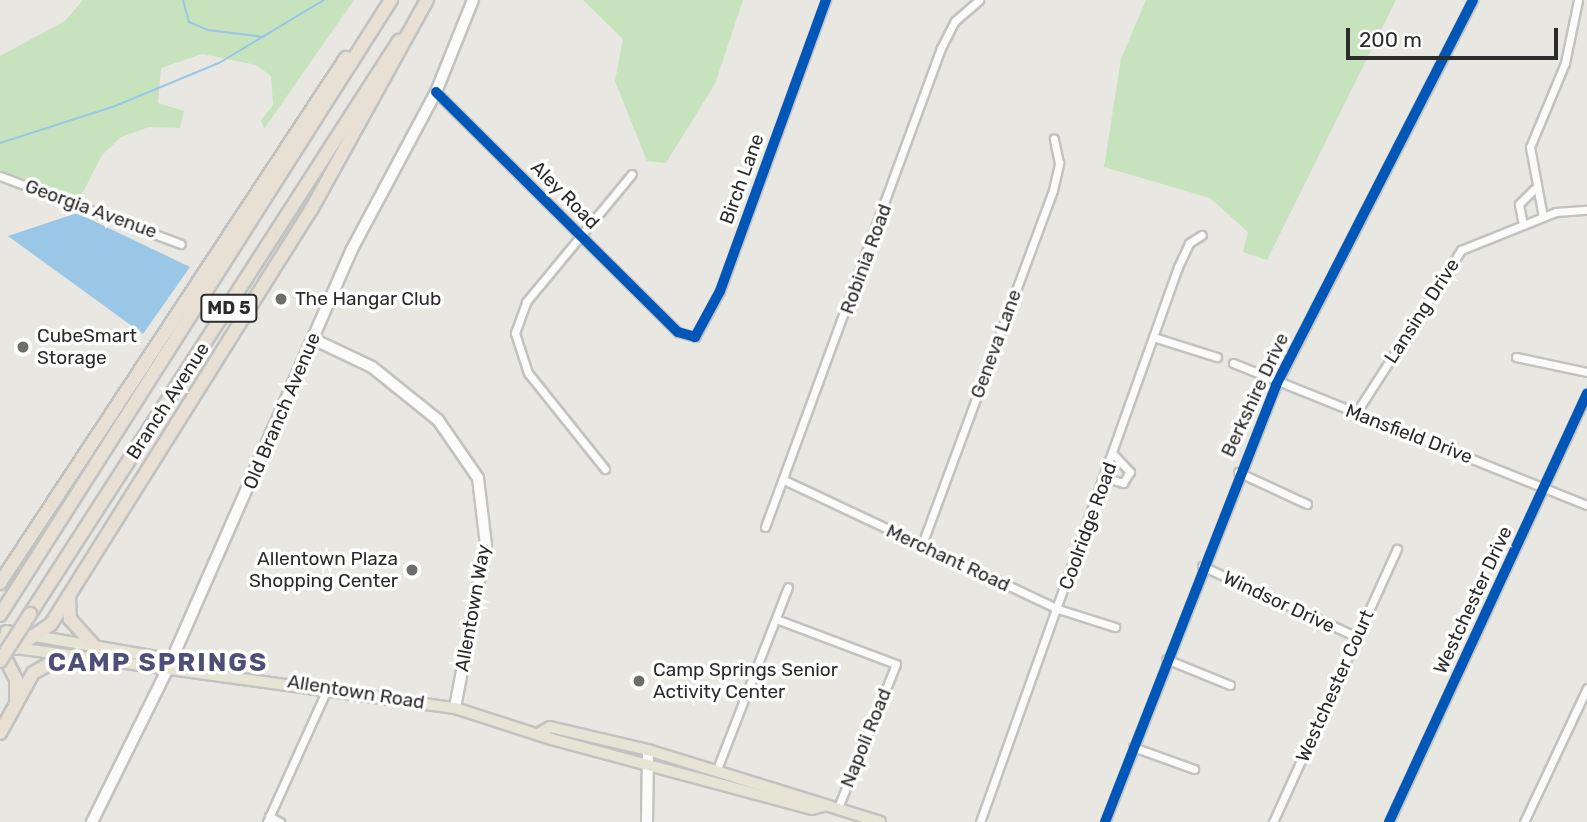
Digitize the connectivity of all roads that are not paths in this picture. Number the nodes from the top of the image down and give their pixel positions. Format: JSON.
{"nodes":[{"id":1,"x":389,"y":0,"type":"edge"},
{"id":2,"x":426,"y":0,"type":"edge"},
{"id":3,"x":473,"y":0,"type":"edge"},
{"id":4,"x":826,"y":0,"type":"edge"},
{"id":5,"x":979,"y":0,"type":"edge"},
{"id":6,"x":1473,"y":0,"type":"edge"},
{"id":7,"x":1578,"y":0,"type":"edge"},
{"id":8,"x":436,"y":92,"type":"junction"},
{"id":9,"x":1054,"y":139,"type":"dead end"},
{"id":10,"x":632,"y":174,"type":"dead end"},
{"id":11,"x":0,"y":176,"type":"edge"},
{"id":12,"x":1534,"y":189,"type":"junction"},
{"id":13,"x":1587,"y":210,"type":"edge"},
{"id":14,"x":1543,"y":217,"type":"junction"},
{"id":15,"x":1523,"y":225,"type":"junction"},
{"id":16,"x":1202,"y":235,"type":"dead end"},
{"id":17,"x":582,"y":236,"type":"junction"},
{"id":18,"x":181,"y":244,"type":"dead end"},
{"id":19,"x":670,"y":324,"type":"joint"},
{"id":20,"x":1153,"y":337,"type":"junction"},
{"id":21,"x":313,"y":339,"type":"junction"},
{"id":22,"x":1217,"y":357,"type":"dead end"},
{"id":23,"x":1516,"y":357,"type":"dead end"},
{"id":24,"x":1233,"y":363,"type":"dead end"},
{"id":25,"x":1587,"y":372,"type":"edge"},
{"id":26,"x":1276,"y":385,"type":"junction"},
{"id":27,"x":1587,"y":393,"type":"edge"},
{"id":28,"x":1356,"y":413,"type":"junction"},
{"id":29,"x":1114,"y":455,"type":"junction"},
{"id":30,"x":605,"y":469,"type":"dead end"},
{"id":31,"x":1238,"y":472,"type":"junction"},
{"id":32,"x":1106,"y":478,"type":"junction"},
{"id":33,"x":784,"y":480,"type":"junction"},
{"id":34,"x":1545,"y":488,"type":"junction"},
{"id":35,"x":1307,"y":504,"type":"dead end"},
{"id":36,"x":1587,"y":505,"type":"edge"},
{"id":37,"x":46,"y":518,"type":"junction"},
{"id":38,"x":765,"y":527,"type":"dead end"},
{"id":39,"x":921,"y":547,"type":"junction"},
{"id":40,"x":1397,"y":549,"type":"dead end"},
{"id":41,"x":1202,"y":566,"type":"junction"},
{"id":42,"x":0,"y":573,"type":"edge"},
{"id":43,"x":0,"y":583,"type":"edge"},
{"id":44,"x":788,"y":587,"type":"dead end"},
{"id":45,"x":70,"y":589,"type":"junction"},
{"id":46,"x":1058,"y":609,"type":"junction"},
{"id":47,"x":0,"y":615,"type":"edge"},
{"id":48,"x":776,"y":619,"type":"junction"},
{"id":49,"x":1115,"y":627,"type":"dead end"},
{"id":50,"x":1,"y":633,"type":"edge"},
{"id":51,"x":40,"y":637,"type":"junction"},
{"id":52,"x":1357,"y":638,"type":"junction"},
{"id":53,"x":0,"y":647,"type":"edge"},
{"id":54,"x":95,"y":647,"type":"junction"},
{"id":55,"x":16,"y":648,"type":"junction"},
{"id":56,"x":64,"y":656,"type":"junction"},
{"id":57,"x":1166,"y":659,"type":"junction"},
{"id":58,"x":0,"y":661,"type":"edge"},
{"id":59,"x":169,"y":666,"type":"junction"},
{"id":60,"x":1230,"y":685,"type":"dead end"},
{"id":61,"x":327,"y":686,"type":"junction"},
{"id":62,"x":1587,"y":688,"type":"edge"},
{"id":63,"x":15,"y":706,"type":"junction"},
{"id":64,"x":455,"y":708,"type":"junction"},
{"id":65,"x":541,"y":732,"type":"junction"},
{"id":66,"x":0,"y":733,"type":"edge"},
{"id":67,"x":1133,"y":747,"type":"junction"},
{"id":68,"x":648,"y":750,"type":"junction"},
{"id":69,"x":647,"y":764,"type":"junction"},
{"id":70,"x":717,"y":769,"type":"junction"},
{"id":71,"x":1194,"y":769,"type":"dead end"},
{"id":72,"x":823,"y":806,"type":"junction"},
{"id":73,"x":837,"y":810,"type":"junction"},
{"id":74,"x":268,"y":819,"type":"edge"},
{"id":75,"x":92,"y":822,"type":"edge"},
{"id":76,"x":280,"y":822,"type":"edge"},
{"id":77,"x":647,"y":822,"type":"edge"},
{"id":78,"x":880,"y":822,"type":"edge"},
{"id":79,"x":980,"y":822,"type":"edge"},
{"id":80,"x":1105,"y":822,"type":"edge"},
{"id":81,"x":1273,"y":822,"type":"edge"},
{"id":82,"x":1389,"y":822,"type":"edge"},
{"id":83,"x":1524,"y":822,"type":"edge"}],
"edges":[{"from":1,"to":37,"type":"highway"},
{"from":1,"to":47,"type":"highway","name":"Branch Avenue","number":"MD 5"},
{"from":2,"to":45,"type":"highway"},
{"from":2,"to":58,"type":"highway","name":"Branch Avenue","number":"MD 5","bridge":true},
{"from":3,"to":8,"type":"main road","name":"Old Branch Avenue"},
{"from":4,"to":19,"type":"street","name":"Birch Lane"},
{"from":5,"to":33,"type":"street","name":"Robinia Road"},
{"from":6,"to":26,"type":"street","name":"Berkshire Drive"},
{"from":7,"to":12,"type":"street"},
{"from":8,"to":17,"type":"street","name":"Aley Road"},
{"from":8,"to":21,"type":"main road","name":"Old Branch Avenue"},
{"from":9,"to":39,"type":"street","name":"Geneva Lane"},
{"from":10,"to":17,"type":"street"},
{"from":11,"to":18,"type":"street","name":"Georgia Avenue"},
{"from":12,"to":14,"type":"street"},
{"from":12,"to":15,"type":"street"},
{"from":13,"to":14,"type":"street","name":"Lansing Drive"},
{"from":14,"to":15,"type":"street","name":"Lansing Drive"},
{"from":15,"to":28,"type":"street","name":"Lansing Drive"},
{"from":16,"to":20,"type":"street","name":"Coolridge Road"},
{"from":17,"to":19,"type":"street","name":"Aley Road"},
{"from":17,"to":30,"type":"street"},
{"from":20,"to":22,"type":"street"},
{"from":20,"to":29,"type":"street","name":"Coolridge Road"},
{"from":21,"to":59,"type":"main road","name":"Old Branch Avenue"},
{"from":21,"to":64,"type":"main road","name":"Allentown Way"},
{"from":23,"to":25,"type":"street"},
{"from":24,"to":26,"type":"street","name":"Mansfield Drive"},
{"from":26,"to":28,"type":"street","name":"Mansfield Drive"},
{"from":26,"to":31,"type":"street","name":"Berkshire Drive"},
{"from":27,"to":34,"type":"street","name":"Westchester Drive"},
{"from":28,"to":34,"type":"street","name":"Mansfield Drive"},
{"from":29,"to":32,"type":"street","name":"Coolridge Road"},
{"from":29,"to":32,"type":"street"},
{"from":31,"to":35,"type":"street"},
{"from":31,"to":41,"type":"street","name":"Berkshire Drive"},
{"from":32,"to":46,"type":"street","name":"Coolridge Road"},
{"from":33,"to":38,"type":"street","name":"Robinia Road"},
{"from":33,"to":39,"type":"street","name":"Merchant Road"},
{"from":34,"to":36,"type":"street","name":"Mansfield Drive"},
{"from":34,"to":82,"type":"street","name":"Westchester Drive"},
{"from":37,"to":42,"type":"highway"},
{"from":37,"to":43,"type":"highway"},
{"from":39,"to":46,"type":"street","name":"Merchant Road"},
{"from":40,"to":52,"type":"street","name":"Westchester Court"},
{"from":41,"to":52,"type":"street","name":"Windsor Drive"},
{"from":41,"to":57,"type":"street","name":"Berkshire Drive"},
{"from":44,"to":48,"type":"street"},
{"from":45,"to":51,"type":"highway"},
{"from":45,"to":54,"type":"highway"},
{"from":46,"to":49,"type":"street","name":"Merchant Road"},
{"from":46,"to":79,"type":"street","name":"Coolridge Road"},
{"from":48,"to":70,"type":"street"},
{"from":48,"to":73,"type":"street","name":"Napoli Road"},
{"from":50,"to":51,"type":"main road","name":"Allentown Road"},
{"from":50,"to":55,"type":"highway"},
{"from":51,"to":54,"type":"main road","name":"Allentown Road"},
{"from":51,"to":55,"type":"highway"},
{"from":52,"to":81,"type":"street","name":"Westchester Court"},
{"from":53,"to":55,"type":"main road","name":"Allentown Road"},
{"from":53,"to":63,"type":"highway"},
{"from":54,"to":59,"type":"main road","name":"Allentown Road"},
{"from":55,"to":56,"type":"main road","name":"Allentown Road"},
{"from":56,"to":59,"type":"main road","name":"Allentown Road"},
{"from":56,"to":63,"type":"highway"},
{"from":57,"to":60,"type":"street"},
{"from":57,"to":67,"type":"street","name":"Berkshire Drive"},
{"from":59,"to":61,"type":"main road","name":"Allentown Road"},
{"from":59,"to":75,"type":"main road","name":"Old Branch Avenue"},
{"from":61,"to":64,"type":"main road","name":"Allentown Road"},
{"from":61,"to":74,"type":"street"},
{"from":62,"to":83,"type":"street"},
{"from":63,"to":66,"type":"highway"},
{"from":64,"to":65,"type":"main road","name":"Allentown Road"},
{"from":65,"to":68,"type":"main road","name":"Allentown Road"},
{"from":65,"to":69,"type":"main road","name":"Allentown Road"},
{"from":67,"to":71,"type":"street"},
{"from":67,"to":80,"type":"street","name":"Berkshire Drive"},
{"from":68,"to":69,"type":"main road"},
{"from":68,"to":70,"type":"main road","name":"Allentown Road"},
{"from":69,"to":72,"type":"main road","name":"Allentown Road"},
{"from":69,"to":77,"type":"main road"},
{"from":70,"to":72,"type":"main road","name":"Allentown Road"},
{"from":72,"to":73,"type":"main road","name":"Allentown Road"},
{"from":73,"to":78,"type":"main road","name":"Allentown Road"},
{"from":74,"to":76,"type":"street"}]}
